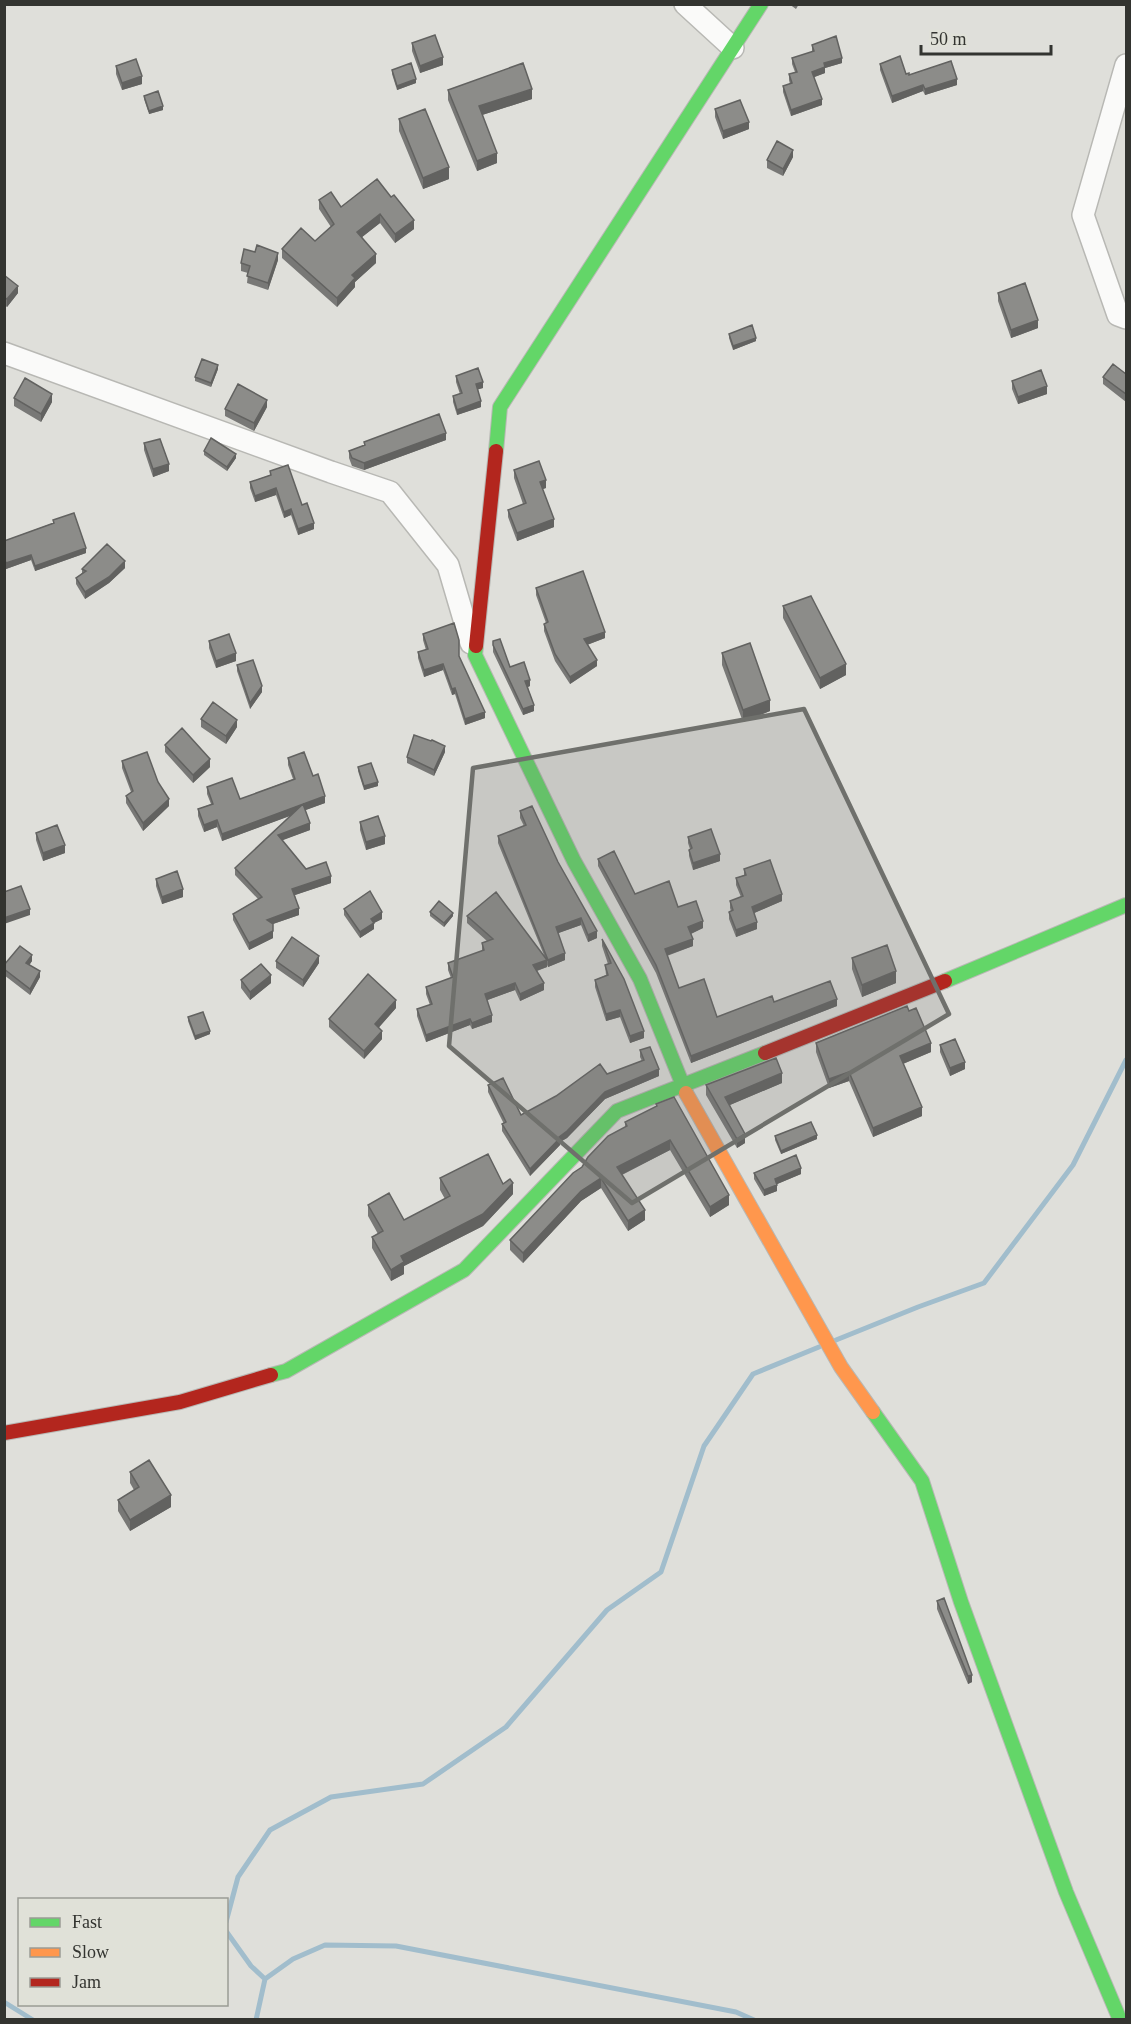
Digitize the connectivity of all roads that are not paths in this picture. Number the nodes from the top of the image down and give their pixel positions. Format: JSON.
{"nodes":[{"id":1,"x":685,"y":4,"type":"edge"},
{"id":2,"x":761,"y":4,"type":"edge"},
{"id":3,"x":733,"y":48,"type":"junction"},
{"id":4,"x":1126,"y":65,"type":"edge"},
{"id":5,"x":1126,"y":318,"type":"edge"},
{"id":6,"x":4,"y":353,"type":"edge"},
{"id":7,"x":475,"y":655,"type":"junction"},
{"id":8,"x":1126,"y":905,"type":"edge"},
{"id":9,"x":681,"y":1085,"type":"junction"},
{"id":10,"x":4,"y":1433,"type":"edge"},
{"id":11,"x":1120,"y":2019,"type":"edge"}],
"edges":[{"from":1,"to":3,"type":"street"},
{"from":2,"to":3,"type":"street"},
{"from":3,"to":7,"type":"street"},
{"from":4,"to":5,"type":"street"},
{"from":6,"to":7,"type":"street"},
{"from":7,"to":9,"type":"street"},
{"from":8,"to":9,"type":"street"},
{"from":9,"to":10,"type":"street"},
{"from":9,"to":11,"type":"street"}]}
